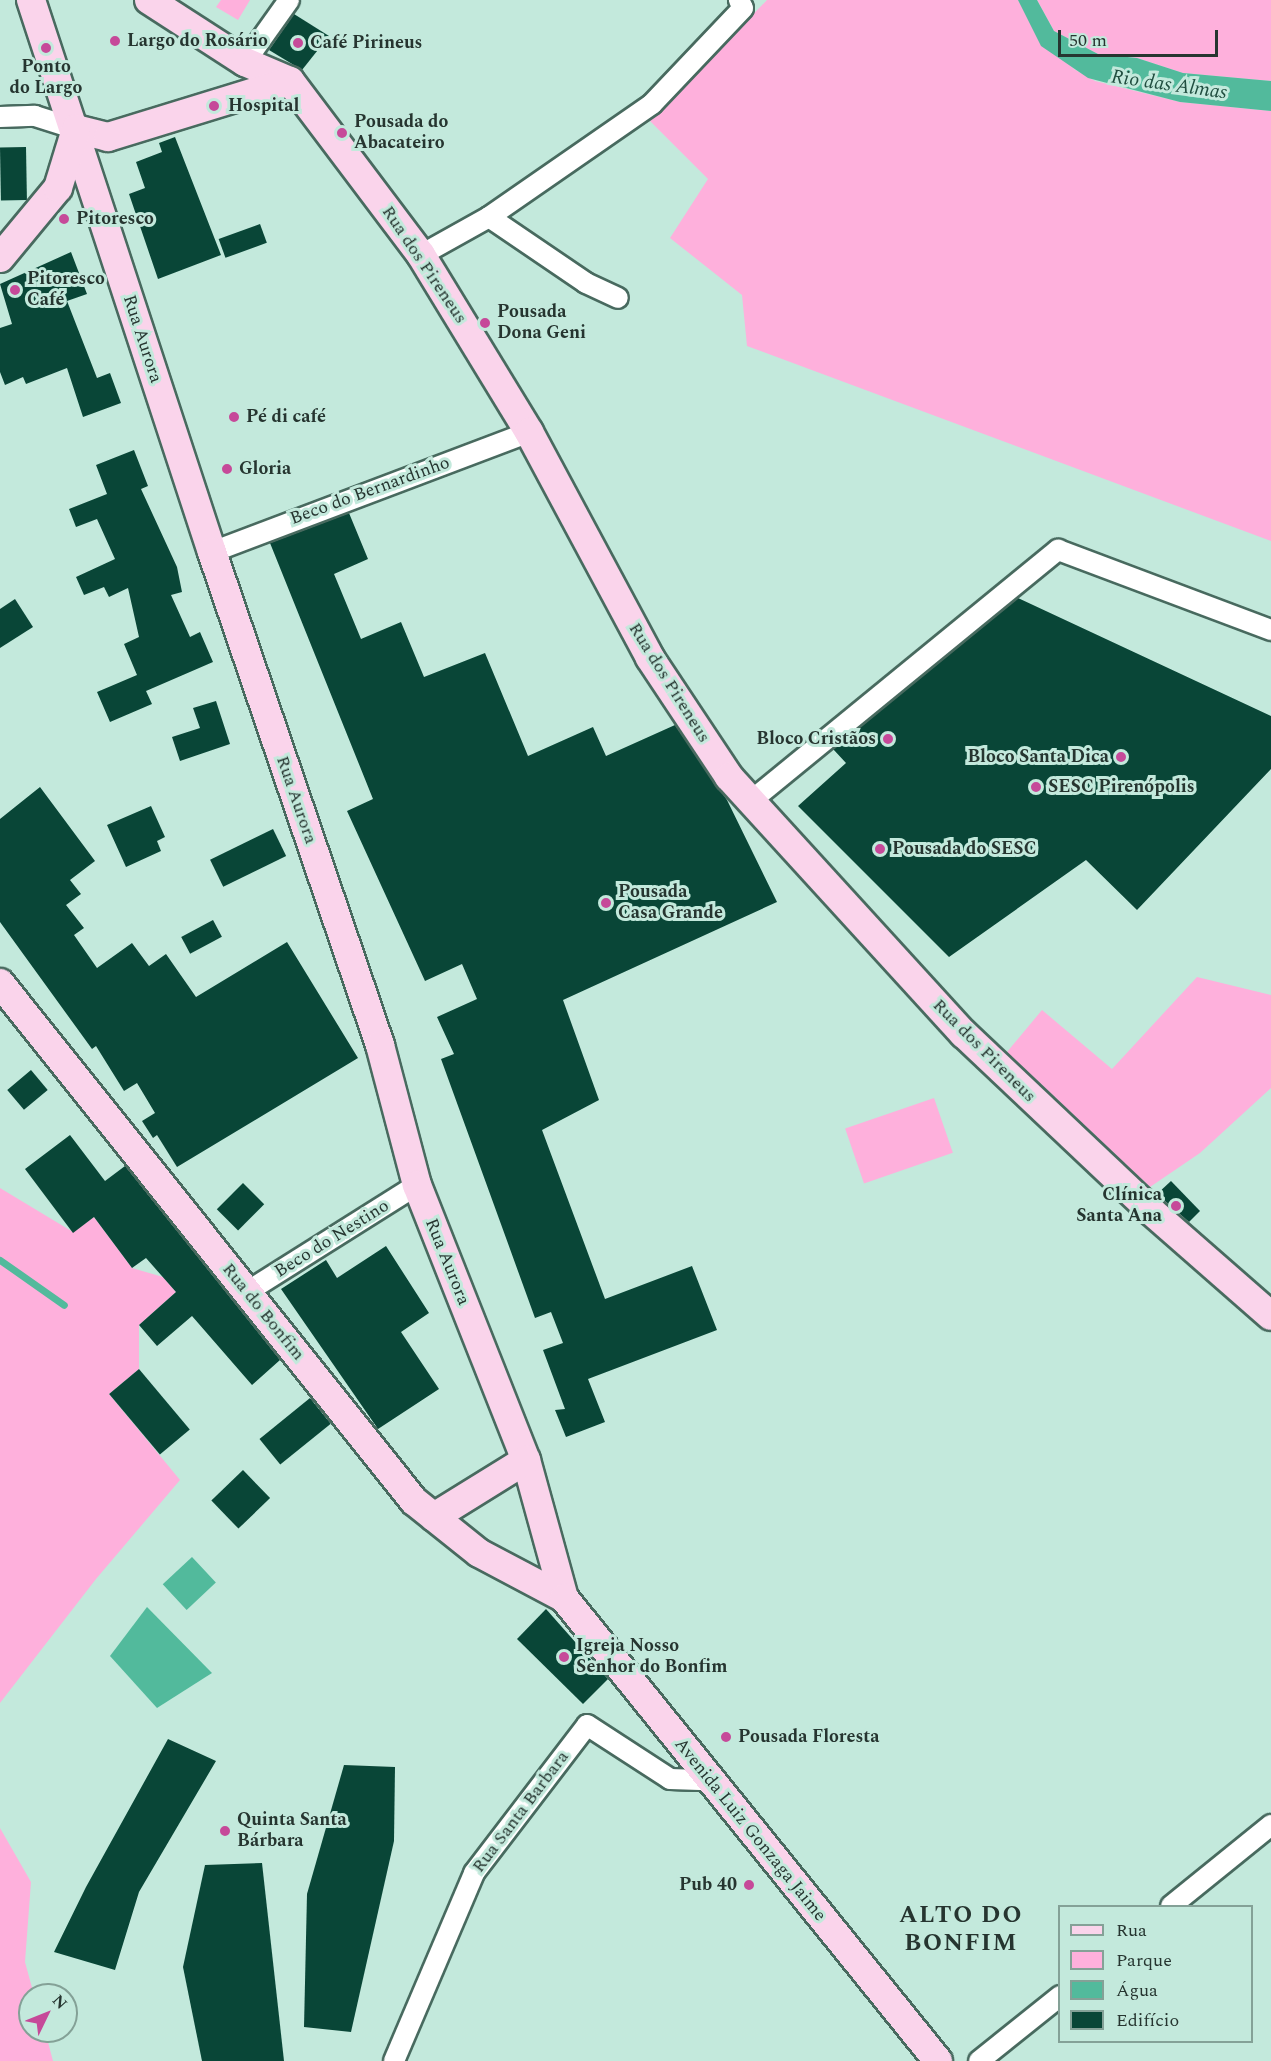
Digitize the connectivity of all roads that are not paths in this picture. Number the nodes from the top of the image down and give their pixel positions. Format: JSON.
{"nodes":[{"id":1,"x":31,"y":0,"type":"edge"},
{"id":2,"x":149,"y":0,"type":"edge"},
{"id":3,"x":289,"y":0,"type":"edge"},
{"id":4,"x":741,"y":4,"type":"edge"},
{"id":5,"x":245,"y":62,"type":"junction"},
{"id":6,"x":290,"y":81,"type":"junction"},
{"id":7,"x":0,"y":117,"type":"edge"},
{"id":8,"x":76,"y":129,"type":"junction"},
{"id":9,"x":58,"y":188,"type":"junction"},
{"id":10,"x":102,"y":217,"type":"junction"},
{"id":11,"x":489,"y":217,"type":"junction"},
{"id":12,"x":421,"y":255,"type":"junction"},
{"id":13,"x":0,"y":258,"type":"edge"},
{"id":14,"x":618,"y":298,"type":"dead end"},
{"id":15,"x":529,"y":432,"type":"junction"},
{"id":16,"x":212,"y":552,"type":"junction"},
{"id":17,"x":1271,"y":630,"type":"edge"},
{"id":18,"x":751,"y":801,"type":"junction"},
{"id":19,"x":0,"y":983,"type":"edge"},
{"id":20,"x":417,"y":1185,"type":"junction"},
{"id":21,"x":247,"y":1292,"type":"junction"},
{"id":22,"x":1271,"y":1316,"type":"edge"},
{"id":23,"x":526,"y":1460,"type":"junction"},
{"id":24,"x":434,"y":1517,"type":"junction"},
{"id":25,"x":564,"y":1598,"type":"junction"},
{"id":26,"x":707,"y":1780,"type":"junction"},
{"id":27,"x":1271,"y":1826,"type":"edge"},
{"id":28,"x":1172,"y":1905,"type":"edge"},
{"id":29,"x":1058,"y":1997,"type":"edge"},
{"id":30,"x":394,"y":2061,"type":"edge"},
{"id":31,"x":938,"y":2061,"type":"edge"},
{"id":32,"x":979,"y":2061,"type":"edge"}],
"edges":[{"from":1,"to":8,"type":"main road","name":"Rua Aurora"},
{"from":2,"to":5,"type":"main road"},
{"from":3,"to":5,"type":"street"},
{"from":4,"to":11,"type":"street"},
{"from":5,"to":6,"type":"main road"},
{"from":6,"to":8,"type":"main road"},
{"from":6,"to":12,"type":"main road","name":"Rua dos Pireneus"},
{"from":7,"to":8,"type":"street"},
{"from":8,"to":9,"type":"main road"},
{"from":8,"to":10,"type":"main road","name":"Rua Aurora"},
{"from":9,"to":10,"type":"main road"},
{"from":9,"to":13,"type":"main road"},
{"from":10,"to":16,"type":"main road","name":"Rua Aurora"},
{"from":11,"to":12,"type":"street"},
{"from":11,"to":14,"type":"street"},
{"from":12,"to":15,"type":"main road","name":"Rua dos Pireneus"},
{"from":15,"to":16,"type":"street","name":"Beco do Bernardinho"},
{"from":15,"to":18,"type":"main road","name":"Rua dos Pireneus"},
{"from":16,"to":20,"type":"main road","name":"Rua Aurora"},
{"from":17,"to":18,"type":"street"},
{"from":18,"to":22,"type":"main road","name":"Rua dos Pireneus"},
{"from":19,"to":21,"type":"main road","name":"Rua do Bonfim"},
{"from":20,"to":21,"type":"street","name":"Beco do Nestino"},
{"from":20,"to":23,"type":"main road","name":"Rua Aurora"},
{"from":21,"to":24,"type":"main road","name":"Rua do Bonfim"},
{"from":23,"to":24,"type":"main road"},
{"from":23,"to":25,"type":"main road","name":"Rua Aurora"},
{"from":24,"to":25,"type":"main road","name":"Rua do Bonfim"},
{"from":25,"to":26,"type":"main road","name":"Avenida Luiz Gonzaga Jaime"},
{"from":26,"to":30,"type":"street","name":"Rua Santa Barbara"},
{"from":26,"to":31,"type":"main road","name":"Avenida Luiz Gonzaga Jaime"},
{"from":27,"to":28,"type":"street"},
{"from":29,"to":32,"type":"street"}]}
